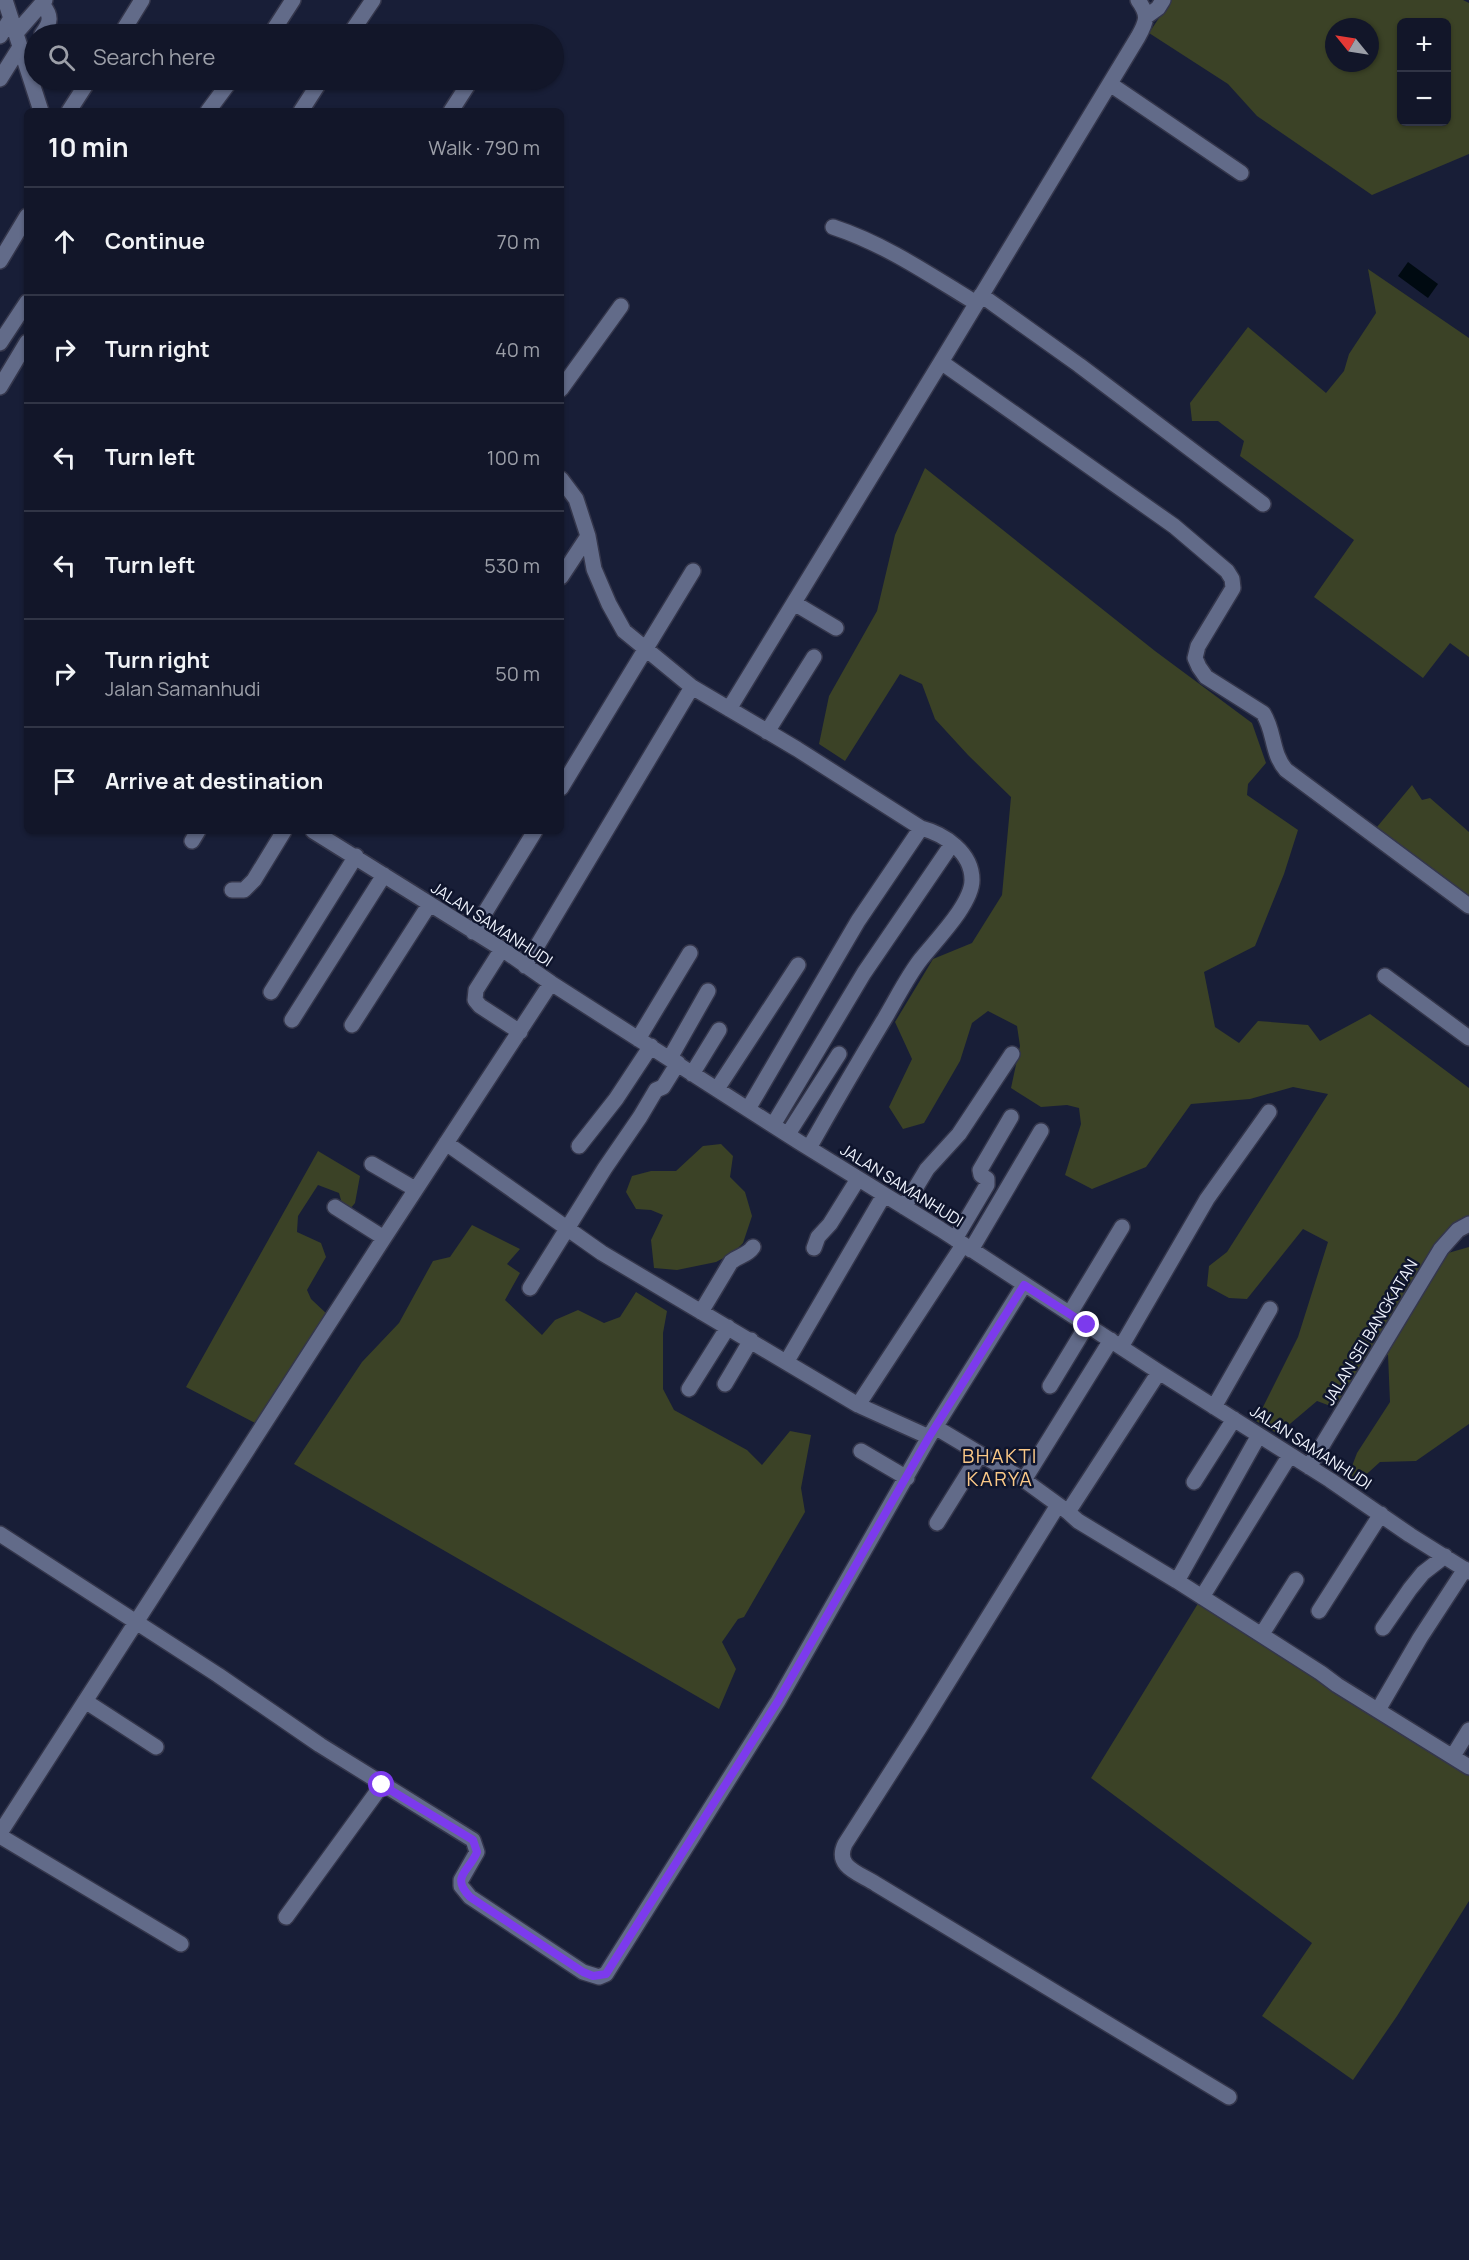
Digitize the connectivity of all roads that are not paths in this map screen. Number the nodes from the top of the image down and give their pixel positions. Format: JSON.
{"nodes":[{"id":1,"x":5,"y":0,"type":"edge"},
{"id":2,"x":142,"y":0,"type":"edge"},
{"id":3,"x":292,"y":0,"type":"edge"},
{"id":4,"x":373,"y":0,"type":"edge"},
{"id":5,"x":1138,"y":0,"type":"edge"},
{"id":6,"x":1163,"y":0,"type":"edge"},
{"id":7,"x":43,"y":2,"type":"edge"},
{"id":8,"x":1147,"y":16,"type":"junction"},
{"id":9,"x":30,"y":24,"type":"edge"},
{"id":10,"x":48,"y":24,"type":"edge"},
{"id":11,"x":127,"y":24,"type":"edge"},
{"id":12,"x":277,"y":24,"type":"edge"},
{"id":13,"x":357,"y":24,"type":"edge"},
{"id":14,"x":0,"y":36,"type":"edge"},
{"id":15,"x":21,"y":40,"type":"edge"},
{"id":16,"x":0,"y":79,"type":"edge"},
{"id":17,"x":1110,"y":84,"type":"junction"},
{"id":18,"x":35,"y":90,"type":"edge"},
{"id":19,"x":83,"y":90,"type":"edge"},
{"id":20,"x":224,"y":90,"type":"edge"},
{"id":21,"x":315,"y":90,"type":"edge"},
{"id":22,"x":465,"y":90,"type":"edge"},
{"id":23,"x":40,"y":108,"type":"edge"},
{"id":24,"x":71,"y":108,"type":"edge"},
{"id":25,"x":210,"y":108,"type":"edge"},
{"id":26,"x":303,"y":108,"type":"edge"},
{"id":27,"x":453,"y":108,"type":"edge"},
{"id":28,"x":1241,"y":173,"type":"dead end"},
{"id":29,"x":24,"y":221,"type":"edge"},
{"id":30,"x":833,"y":227,"type":"dead end"},
{"id":31,"x":0,"y":261,"type":"edge"},
{"id":32,"x":979,"y":299,"type":"junction"},
{"id":33,"x":621,"y":306,"type":"dead end"},
{"id":34,"x":24,"y":307,"type":"edge"},
{"id":35,"x":0,"y":343,"type":"edge"},
{"id":36,"x":24,"y":347,"type":"edge"},
{"id":37,"x":941,"y":362,"type":"junction"},
{"id":38,"x":564,"y":385,"type":"edge"},
{"id":39,"x":0,"y":387,"type":"edge"},
{"id":40,"x":564,"y":483,"type":"edge"},
{"id":41,"x":1263,"y":504,"type":"dead end"},
{"id":42,"x":588,"y":536,"type":"junction"},
{"id":43,"x":693,"y":571,"type":"dead end"},
{"id":44,"x":564,"y":572,"type":"edge"},
{"id":45,"x":794,"y":603,"type":"junction"},
{"id":46,"x":836,"y":628,"type":"dead end"},
{"id":47,"x":645,"y":650,"type":"junction"},
{"id":48,"x":814,"y":657,"type":"dead end"},
{"id":49,"x":692,"y":687,"type":"junction"},
{"id":50,"x":729,"y":709,"type":"junction"},
{"id":51,"x":767,"y":732,"type":"junction"},
{"id":52,"x":564,"y":783,"type":"edge"},
{"id":53,"x":921,"y":828,"type":"junction"},
{"id":54,"x":282,"y":834,"type":"edge"},
{"id":55,"x":318,"y":834,"type":"edge"},
{"id":56,"x":533,"y":834,"type":"edge"},
{"id":57,"x":952,"y":844,"type":"junction"},
{"id":58,"x":356,"y":856,"type":"junction"},
{"id":59,"x":384,"y":875,"type":"junction"},
{"id":60,"x":232,"y":890,"type":"dead end"},
{"id":61,"x":429,"y":905,"type":"junction"},
{"id":62,"x":1469,"y":906,"type":"edge"},
{"id":63,"x":473,"y":932,"type":"junction"},
{"id":64,"x":502,"y":949,"type":"junction"},
{"id":65,"x":690,"y":952,"type":"dead end"},
{"id":66,"x":798,"y":965,"type":"dead end"},
{"id":67,"x":525,"y":966,"type":"junction"},
{"id":68,"x":1385,"y":976,"type":"dead end"},
{"id":69,"x":551,"y":983,"type":"junction"},
{"id":70,"x":708,"y":991,"type":"dead end"},
{"id":71,"x":271,"y":992,"type":"dead end"},
{"id":72,"x":292,"y":1020,"type":"dead end"},
{"id":73,"x":352,"y":1025,"type":"dead end"},
{"id":74,"x":719,"y":1030,"type":"dead end"},
{"id":75,"x":520,"y":1032,"type":"junction"},
{"id":76,"x":1469,"y":1038,"type":"edge"},
{"id":77,"x":644,"y":1043,"type":"junction"},
{"id":78,"x":839,"y":1054,"type":"dead end"},
{"id":79,"x":1012,"y":1054,"type":"dead end"},
{"id":80,"x":674,"y":1061,"type":"junction"},
{"id":81,"x":692,"y":1074,"type":"junction"},
{"id":82,"x":717,"y":1089,"type":"junction"},
{"id":83,"x":748,"y":1109,"type":"junction"},
{"id":84,"x":1269,"y":1112,"type":"dead end"},
{"id":85,"x":1011,"y":1117,"type":"dead end"},
{"id":86,"x":773,"y":1125,"type":"junction"},
{"id":87,"x":1041,"y":1131,"type":"dead end"},
{"id":88,"x":788,"y":1134,"type":"junction"},
{"id":89,"x":446,"y":1143,"type":"junction"},
{"id":90,"x":579,"y":1146,"type":"dead end"},
{"id":91,"x":809,"y":1148,"type":"junction"},
{"id":92,"x":372,"y":1164,"type":"dead end"},
{"id":93,"x":858,"y":1179,"type":"junction"},
{"id":94,"x":415,"y":1190,"type":"junction"},
{"id":95,"x":884,"y":1195,"type":"junction"},
{"id":96,"x":904,"y":1207,"type":"junction"},
{"id":97,"x":334,"y":1208,"type":"dead end"},
{"id":98,"x":1469,"y":1224,"type":"edge"},
{"id":99,"x":1122,"y":1227,"type":"dead end"},
{"id":100,"x":567,"y":1230,"type":"junction"},
{"id":101,"x":384,"y":1238,"type":"junction"},
{"id":102,"x":963,"y":1245,"type":"junction"},
{"id":103,"x":753,"y":1247,"type":"dead end"},
{"id":104,"x":814,"y":1248,"type":"dead end"},
{"id":105,"x":1024,"y":1285,"type":"junction"},
{"id":106,"x":530,"y":1288,"type":"dead end"},
{"id":107,"x":1270,"y":1309,"type":"dead end"},
{"id":108,"x":701,"y":1312,"type":"junction"},
{"id":109,"x":1070,"y":1313,"type":"junction"},
{"id":110,"x":1087,"y":1325,"type":"junction"},
{"id":111,"x":728,"y":1327,"type":"junction"},
{"id":112,"x":751,"y":1340,"type":"junction"},
{"id":113,"x":1116,"y":1343,"type":"junction"},
{"id":114,"x":787,"y":1361,"type":"junction"},
{"id":115,"x":1159,"y":1372,"type":"junction"},
{"id":116,"x":725,"y":1384,"type":"dead end"},
{"id":117,"x":1050,"y":1386,"type":"dead end"},
{"id":118,"x":689,"y":1389,"type":"dead end"},
{"id":119,"x":858,"y":1405,"type":"junction"},
{"id":120,"x":1214,"y":1407,"type":"junction"},
{"id":121,"x":1234,"y":1419,"type":"junction"},
{"id":122,"x":932,"y":1432,"type":"junction"},
{"id":123,"x":1260,"y":1435,"type":"junction"},
{"id":124,"x":861,"y":1451,"type":"dead end"},
{"id":125,"x":980,"y":1454,"type":"junction"},
{"id":126,"x":1290,"y":1455,"type":"junction"},
{"id":127,"x":1309,"y":1467,"type":"junction"},
{"id":128,"x":907,"y":1478,"type":"junction"},
{"id":129,"x":1024,"y":1480,"type":"junction"},
{"id":130,"x":1194,"y":1482,"type":"dead end"},
{"id":131,"x":1063,"y":1508,"type":"junction"},
{"id":132,"x":1381,"y":1514,"type":"junction"},
{"id":133,"x":937,"y":1522,"type":"dead end"},
{"id":134,"x":0,"y":1534,"type":"edge"},
{"id":135,"x":1445,"y":1556,"type":"junction"},
{"id":136,"x":1467,"y":1571,"type":"edge"},
{"id":137,"x":1296,"y":1580,"type":"dead end"},
{"id":138,"x":1177,"y":1581,"type":"junction"},
{"id":139,"x":1203,"y":1597,"type":"junction"},
{"id":140,"x":1319,"y":1611,"type":"dead end"},
{"id":141,"x":136,"y":1622,"type":"junction"},
{"id":142,"x":1383,"y":1628,"type":"dead end"},
{"id":143,"x":1262,"y":1634,"type":"junction"},
{"id":144,"x":86,"y":1701,"type":"junction"},
{"id":145,"x":1378,"y":1710,"type":"junction"},
{"id":146,"x":1469,"y":1730,"type":"edge"},
{"id":147,"x":156,"y":1747,"type":"dead end"},
{"id":148,"x":1453,"y":1756,"type":"junction"},
{"id":149,"x":1469,"y":1767,"type":"edge"},
{"id":150,"x":382,"y":1785,"type":"junction"},
{"id":151,"x":0,"y":1834,"type":"edge"},
{"id":152,"x":286,"y":1917,"type":"dead end"},
{"id":153,"x":181,"y":1944,"type":"dead end"},
{"id":154,"x":1229,"y":2097,"type":"dead end"}],
"edges":[{"from":1,"to":15,"type":"street"},
{"from":2,"to":11,"type":"street"},
{"from":3,"to":12,"type":"street"},
{"from":4,"to":13,"type":"street"},
{"from":5,"to":8,"type":"street"},
{"from":6,"to":8,"type":"street"},
{"from":7,"to":9,"type":"street"},
{"from":7,"to":10,"type":"street"},
{"from":8,"to":17,"type":"street"},
{"from":14,"to":15,"type":"street"},
{"from":15,"to":16,"type":"street"},
{"from":17,"to":28,"type":"street"},
{"from":17,"to":32,"type":"street"},
{"from":18,"to":23,"type":"street"},
{"from":19,"to":24,"type":"street"},
{"from":20,"to":25,"type":"street"},
{"from":21,"to":26,"type":"street"},
{"from":22,"to":27,"type":"street"},
{"from":29,"to":31,"type":"street"},
{"from":30,"to":32,"type":"street"},
{"from":32,"to":37,"type":"street"},
{"from":32,"to":41,"type":"street"},
{"from":33,"to":38,"type":"street"},
{"from":34,"to":35,"type":"street"},
{"from":36,"to":39,"type":"street"},
{"from":37,"to":45,"type":"street"},
{"from":37,"to":62,"type":"street"},
{"from":40,"to":42,"type":"street"},
{"from":42,"to":44,"type":"street"},
{"from":42,"to":47,"type":"street"},
{"from":43,"to":47,"type":"street"},
{"from":45,"to":46,"type":"street"},
{"from":45,"to":50,"type":"street"},
{"from":47,"to":49,"type":"street"},
{"from":47,"to":52,"type":"street"},
{"from":48,"to":51,"type":"street"},
{"from":49,"to":50,"type":"street"},
{"from":49,"to":67,"type":"street"},
{"from":50,"to":51,"type":"street"},
{"from":51,"to":53,"type":"street"},
{"from":53,"to":57,"type":"street"},
{"from":53,"to":83,"type":"street"},
{"from":54,"to":60,"type":"street"},
{"from":55,"to":58,"type":"street","name":"JALAN SAMANHUDI"},
{"from":56,"to":63,"type":"street"},
{"from":57,"to":86,"type":"street"},
{"from":57,"to":91,"type":"street"},
{"from":58,"to":59,"type":"street","name":"JALAN SAMANHUDI"},
{"from":58,"to":71,"type":"street"},
{"from":59,"to":61,"type":"street","name":"JALAN SAMANHUDI"},
{"from":59,"to":72,"type":"street"},
{"from":61,"to":63,"type":"street","name":"JALAN SAMANHUDI"},
{"from":61,"to":73,"type":"street"},
{"from":63,"to":64,"type":"street","name":"JALAN SAMANHUDI"},
{"from":64,"to":67,"type":"street","name":"JALAN SAMANHUDI"},
{"from":64,"to":75,"type":"street"},
{"from":65,"to":77,"type":"street"},
{"from":66,"to":82,"type":"street"},
{"from":67,"to":69,"type":"street","name":"JALAN SAMANHUDI"},
{"from":68,"to":76,"type":"street"},
{"from":69,"to":75,"type":"street"},
{"from":69,"to":77,"type":"street","name":"JALAN SAMANHUDI"},
{"from":70,"to":80,"type":"street"},
{"from":74,"to":81,"type":"street"},
{"from":75,"to":89,"type":"street"},
{"from":77,"to":80,"type":"street","name":"JALAN SAMANHUDI"},
{"from":77,"to":90,"type":"street"},
{"from":78,"to":88,"type":"street"},
{"from":79,"to":96,"type":"street"},
{"from":80,"to":81,"type":"street","name":"JALAN SAMANHUDI"},
{"from":80,"to":100,"type":"street"},
{"from":81,"to":82,"type":"street","name":"JALAN SAMANHUDI"},
{"from":82,"to":83,"type":"street","name":"JALAN SAMANHUDI"},
{"from":83,"to":86,"type":"street","name":"JALAN SAMANHUDI"},
{"from":84,"to":113,"type":"street"},
{"from":85,"to":102,"type":"street"},
{"from":86,"to":88,"type":"street","name":"JALAN SAMANHUDI"},
{"from":87,"to":102,"type":"street"},
{"from":88,"to":91,"type":"street","name":"JALAN SAMANHUDI"},
{"from":89,"to":94,"type":"street"},
{"from":89,"to":100,"type":"street"},
{"from":91,"to":93,"type":"street","name":"JALAN SAMANHUDI"},
{"from":92,"to":94,"type":"street"},
{"from":93,"to":95,"type":"street","name":"JALAN SAMANHUDI"},
{"from":93,"to":104,"type":"street"},
{"from":94,"to":101,"type":"street"},
{"from":95,"to":96,"type":"street","name":"JALAN SAMANHUDI"},
{"from":95,"to":114,"type":"street"},
{"from":96,"to":102,"type":"street","name":"JALAN SAMANHUDI"},
{"from":97,"to":101,"type":"street"},
{"from":98,"to":127,"type":"street","name":"JALAN SEI BANGKATAN"},
{"from":99,"to":109,"type":"street"},
{"from":100,"to":106,"type":"street"},
{"from":100,"to":108,"type":"street"},
{"from":101,"to":141,"type":"street"},
{"from":102,"to":105,"type":"street","name":"JALAN SAMANHUDI"},
{"from":102,"to":119,"type":"street"},
{"from":103,"to":108,"type":"street"},
{"from":105,"to":109,"type":"street","name":"JALAN SAMANHUDI"},
{"from":105,"to":122,"type":"street"},
{"from":107,"to":120,"type":"street"},
{"from":108,"to":111,"type":"street"},
{"from":109,"to":110,"type":"street","name":"JALAN SAMANHUDI"},
{"from":110,"to":113,"type":"street","name":"JALAN SAMANHUDI"},
{"from":110,"to":117,"type":"street"},
{"from":111,"to":112,"type":"street"},
{"from":111,"to":118,"type":"street"},
{"from":112,"to":114,"type":"street"},
{"from":112,"to":116,"type":"street"},
{"from":113,"to":115,"type":"street","name":"JALAN SAMANHUDI"},
{"from":113,"to":129,"type":"street"},
{"from":114,"to":119,"type":"street"},
{"from":115,"to":120,"type":"street","name":"JALAN SAMANHUDI"},
{"from":115,"to":131,"type":"street"},
{"from":119,"to":122,"type":"street"},
{"from":120,"to":121,"type":"street","name":"JALAN SAMANHUDI"},
{"from":121,"to":123,"type":"street","name":"JALAN SAMANHUDI"},
{"from":121,"to":130,"type":"street"},
{"from":122,"to":125,"type":"street"},
{"from":122,"to":128,"type":"street"},
{"from":123,"to":126,"type":"street","name":"JALAN SAMANHUDI"},
{"from":123,"to":138,"type":"street"},
{"from":124,"to":128,"type":"street"},
{"from":125,"to":129,"type":"street"},
{"from":125,"to":133,"type":"street"},
{"from":126,"to":127,"type":"street","name":"JALAN SAMANHUDI"},
{"from":126,"to":139,"type":"street"},
{"from":127,"to":132,"type":"street","name":"JALAN SAMANHUDI"},
{"from":128,"to":150,"type":"street"},
{"from":129,"to":131,"type":"street"},
{"from":131,"to":138,"type":"street"},
{"from":131,"to":154,"type":"street"},
{"from":132,"to":135,"type":"street","name":"JALAN SAMANHUDI"},
{"from":132,"to":140,"type":"street"},
{"from":134,"to":141,"type":"street"},
{"from":135,"to":136,"type":"street","name":"JALAN SAMANHUDI"},
{"from":135,"to":142,"type":"street"},
{"from":136,"to":145,"type":"street"},
{"from":137,"to":143,"type":"street"},
{"from":138,"to":139,"type":"street"},
{"from":139,"to":143,"type":"street"},
{"from":141,"to":144,"type":"street"},
{"from":141,"to":150,"type":"street"},
{"from":143,"to":145,"type":"street"},
{"from":144,"to":147,"type":"street"},
{"from":144,"to":151,"type":"street"},
{"from":145,"to":148,"type":"street"},
{"from":146,"to":148,"type":"street"},
{"from":148,"to":149,"type":"street"},
{"from":150,"to":152,"type":"street"},
{"from":151,"to":153,"type":"street"}]}
